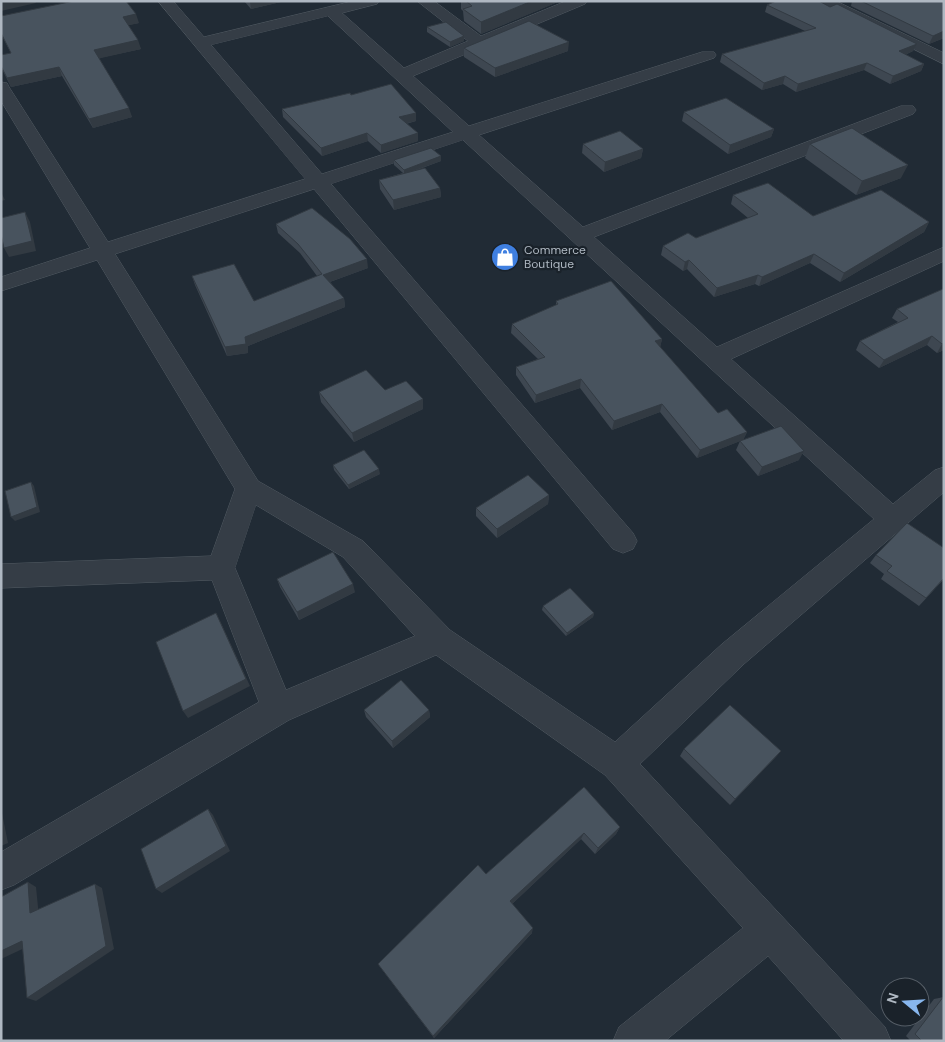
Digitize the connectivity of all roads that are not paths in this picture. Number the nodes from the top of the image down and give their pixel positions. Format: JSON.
{"nodes":[{"id":1,"x":165,"y":1,"type":"edge"},
{"id":2,"x":372,"y":1,"type":"edge"},
{"id":3,"x":424,"y":1,"type":"edge"},
{"id":4,"x":580,"y":1,"type":"edge"},
{"id":5,"x":824,"y":1,"type":"edge"},
{"id":6,"x":331,"y":11,"type":"junction"},
{"id":7,"x":479,"y":42,"type":"junction"},
{"id":8,"x":200,"y":43,"type":"junction"},
{"id":9,"x":708,"y":55,"type":"dead end"},
{"id":10,"x":944,"y":59,"type":"edge"},
{"id":11,"x":401,"y":74,"type":"junction"},
{"id":12,"x":1,"y":87,"type":"edge"},
{"id":13,"x":907,"y":110,"type":"dead end"},
{"id":14,"x":466,"y":134,"type":"junction"},
{"id":15,"x":318,"y":182,"type":"junction"},
{"id":16,"x":579,"y":236,"type":"junction"},
{"id":17,"x":103,"y":251,"type":"junction"},
{"id":18,"x":944,"y":253,"type":"edge"},
{"id":19,"x":1,"y":284,"type":"edge"},
{"id":20,"x":714,"y":358,"type":"junction"},
{"id":21,"x":942,"y":481,"type":"edge"},
{"id":22,"x":249,"y":488,"type":"junction"},
{"id":23,"x":893,"y":520,"type":"junction"},
{"id":24,"x":623,"y":541,"type":"dead end"},
{"id":25,"x":221,"y":568,"type":"junction"},
{"id":26,"x":1,"y":576,"type":"edge"},
{"id":27,"x":439,"y":640,"type":"junction"},
{"id":28,"x":278,"y":709,"type":"junction"},
{"id":29,"x":617,"y":763,"type":"junction"},
{"id":30,"x":1,"y":872,"type":"edge"},
{"id":31,"x":770,"y":930,"type":"junction"},
{"id":32,"x":633,"y":1041,"type":"edge"},
{"id":33,"x":871,"y":1041,"type":"edge"}],
"edges":[{"from":1,"to":8,"type":"street"},
{"from":2,"to":6,"type":"street"},
{"from":3,"to":7,"type":"street"},
{"from":4,"to":7,"type":"street"},
{"from":5,"to":10,"type":"street"},
{"from":6,"to":8,"type":"street"},
{"from":6,"to":11,"type":"street"},
{"from":7,"to":11,"type":"street"},
{"from":8,"to":15,"type":"street"},
{"from":9,"to":14,"type":"street"},
{"from":11,"to":14,"type":"street"},
{"from":12,"to":17,"type":"street"},
{"from":13,"to":16,"type":"street"},
{"from":14,"to":15,"type":"street"},
{"from":14,"to":16,"type":"street"},
{"from":15,"to":17,"type":"street"},
{"from":15,"to":24,"type":"street"},
{"from":16,"to":20,"type":"street"},
{"from":17,"to":19,"type":"street"},
{"from":17,"to":22,"type":"street"},
{"from":18,"to":20,"type":"street"},
{"from":20,"to":23,"type":"street"},
{"from":21,"to":23,"type":"street"},
{"from":22,"to":25,"type":"street"},
{"from":22,"to":27,"type":"street"},
{"from":23,"to":29,"type":"street"},
{"from":25,"to":26,"type":"street"},
{"from":25,"to":28,"type":"street"},
{"from":27,"to":28,"type":"street"},
{"from":27,"to":29,"type":"street"},
{"from":28,"to":30,"type":"street"},
{"from":29,"to":31,"type":"street"},
{"from":31,"to":32,"type":"street"},
{"from":31,"to":33,"type":"street"}]}
